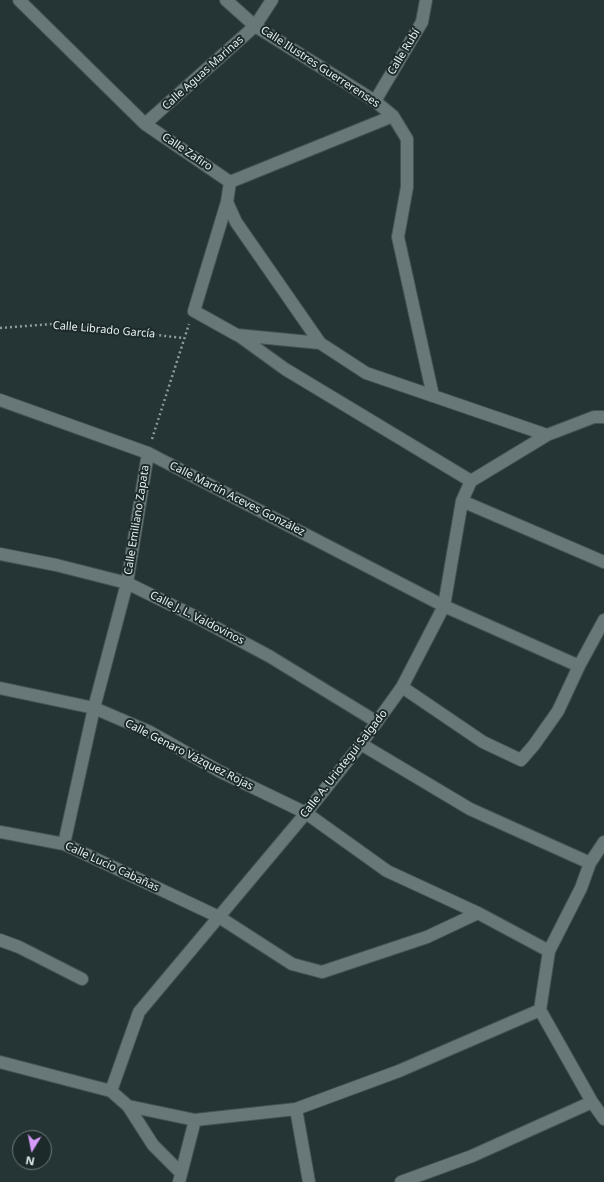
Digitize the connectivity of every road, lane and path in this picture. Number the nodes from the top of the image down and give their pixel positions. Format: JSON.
{"nodes":[{"id":1,"x":19,"y":0,"type":"edge"},
{"id":2,"x":226,"y":0,"type":"edge"},
{"id":3,"x":272,"y":0,"type":"edge"},
{"id":4,"x":426,"y":0,"type":"edge"},
{"id":5,"x":255,"y":26,"type":"junction"},
{"id":6,"x":374,"y":101,"type":"junction"},
{"id":7,"x":393,"y":116,"type":"junction"},
{"id":8,"x":146,"y":124,"type":"junction"},
{"id":9,"x":230,"y":182,"type":"junction"},
{"id":10,"x":227,"y":202,"type":"junction"},
{"id":11,"x":194,"y":311,"type":"junction"},
{"id":12,"x":0,"y":328,"type":"edge"},
{"id":13,"x":237,"y":334,"type":"junction"},
{"id":14,"x":184,"y":338,"type":"junction"},
{"id":15,"x":320,"y":343,"type":"junction"},
{"id":16,"x":433,"y":396,"type":"junction"},
{"id":17,"x":0,"y":400,"type":"edge"},
{"id":18,"x":604,"y":417,"type":"edge"},
{"id":19,"x":547,"y":435,"type":"junction"},
{"id":20,"x":148,"y":453,"type":"junction"},
{"id":21,"x":471,"y":481,"type":"junction"},
{"id":22,"x":462,"y":501,"type":"junction"},
{"id":23,"x":0,"y":554,"type":"edge"},
{"id":24,"x":604,"y":562,"type":"edge"},
{"id":25,"x":127,"y":583,"type":"junction"},
{"id":26,"x":444,"y":606,"type":"junction"},
{"id":27,"x":604,"y":620,"type":"edge"},
{"id":28,"x":580,"y":666,"type":"junction"},
{"id":29,"x":402,"y":687,"type":"junction"},
{"id":30,"x":0,"y":688,"type":"edge"},
{"id":31,"x":94,"y":708,"type":"junction"},
{"id":32,"x":377,"y":722,"type":"junction"},
{"id":33,"x":361,"y":744,"type":"junction"},
{"id":34,"x":306,"y":813,"type":"junction"},
{"id":35,"x":0,"y":832,"type":"edge"},
{"id":36,"x":604,"y":842,"type":"edge"},
{"id":37,"x":64,"y":844,"type":"junction"},
{"id":38,"x":590,"y":863,"type":"junction"},
{"id":39,"x":478,"y":913,"type":"junction"},
{"id":40,"x":219,"y":917,"type":"junction"},
{"id":41,"x":0,"y":940,"type":"edge"},
{"id":42,"x":549,"y":951,"type":"junction"},
{"id":43,"x":82,"y":978,"type":"dead end"},
{"id":44,"x":540,"y":1010,"type":"junction"},
{"id":45,"x":0,"y":1062,"type":"edge"},
{"id":46,"x":111,"y":1092,"type":"junction"},
{"id":47,"x":592,"y":1102,"type":"junction"},
{"id":48,"x":128,"y":1106,"type":"junction"},
{"id":49,"x":296,"y":1109,"type":"junction"},
{"id":50,"x":604,"y":1119,"type":"edge"},
{"id":51,"x":195,"y":1120,"type":"junction"},
{"id":52,"x":180,"y":1177,"type":"edge"},
{"id":53,"x":309,"y":1182,"type":"edge"},
{"id":54,"x":402,"y":1182,"type":"edge"}],
"edges":[{"from":1,"to":8,"type":"street","name":"Calle Zafiro"},
{"from":2,"to":5,"type":"street","name":"Calle Ilustres Guerrerenses"},
{"from":3,"to":5,"type":"street","name":"Calle Aguas Marinas"},
{"from":4,"to":6,"type":"street","name":"Calle Rubí"},
{"from":5,"to":6,"type":"street","name":"Calle Ilustres Guerrerenses"},
{"from":5,"to":8,"type":"street","name":"Calle Aguas Marinas"},
{"from":6,"to":7,"type":"street","name":"Calle Ilustres Guerrerenses"},
{"from":7,"to":9,"type":"street"},
{"from":7,"to":16,"type":"street","name":"Calle Ilustres Guerrerenses"},
{"from":8,"to":9,"type":"street","name":"Calle Zafiro"},
{"from":9,"to":10,"type":"street"},
{"from":10,"to":11,"type":"street"},
{"from":10,"to":15,"type":"street"},
{"from":11,"to":13,"type":"street"},
{"from":11,"to":14,"type":"path","name":"Calle Emiliano Zapata"},
{"from":12,"to":14,"type":"path","name":"Calle Librado García"},
{"from":13,"to":15,"type":"street"},
{"from":13,"to":21,"type":"street"},
{"from":14,"to":20,"type":"path","name":"Calle Emiliano Zapata"},
{"from":15,"to":16,"type":"street"},
{"from":16,"to":19,"type":"street"},
{"from":17,"to":20,"type":"street","name":"Calle Martín Aceves González"},
{"from":18,"to":19,"type":"street"},
{"from":19,"to":21,"type":"street"},
{"from":20,"to":25,"type":"street","name":"Calle Emiliano Zapata"},
{"from":20,"to":26,"type":"street","name":"Calle Martín Aceves González"},
{"from":21,"to":22,"type":"street","name":"Calle A. Uriotegui Salgado"},
{"from":22,"to":24,"type":"street"},
{"from":22,"to":26,"type":"street","name":"Calle A. Uriotegui Salgado"},
{"from":23,"to":25,"type":"street","name":"Calle J. L. Valdovinos"},
{"from":25,"to":31,"type":"street","name":"Calle Emiliano Zapata"},
{"from":25,"to":32,"type":"street","name":"Calle J. L. Valdovinos"},
{"from":26,"to":28,"type":"street","name":"Calle Martín Aceves González"},
{"from":26,"to":29,"type":"street","name":"Calle A. Uriotegui Salgado"},
{"from":27,"to":28,"type":"street"},
{"from":28,"to":29,"type":"street"},
{"from":29,"to":32,"type":"street","name":"Calle A. Uriotegui Salgado"},
{"from":30,"to":31,"type":"street","name":"Calle Genaro Vázquez Rojas"},
{"from":31,"to":34,"type":"street","name":"Calle Genaro Vázquez Rojas"},
{"from":31,"to":37,"type":"street","name":"Calle Emiliano Zapata"},
{"from":32,"to":33,"type":"street","name":"Calle A. Uriotegui Salgado"},
{"from":33,"to":34,"type":"street","name":"Calle A. Uriotegui Salgado"},
{"from":33,"to":38,"type":"street"},
{"from":34,"to":39,"type":"street","name":"Calle Genaro Vázquez Rojas"},
{"from":34,"to":40,"type":"street","name":"Calle A. Uriotegui Salgado"},
{"from":35,"to":37,"type":"street","name":"Calle Lucio Cabañas"},
{"from":36,"to":38,"type":"street"},
{"from":37,"to":40,"type":"street","name":"Calle Lucio Cabañas"},
{"from":38,"to":42,"type":"street"},
{"from":39,"to":40,"type":"street","name":"Calle Lucio Cabañas"},
{"from":39,"to":42,"type":"street","name":"Calle Genaro Vázquez Rojas"},
{"from":40,"to":46,"type":"street","name":"Calle A. Uriotegui Salgado"},
{"from":41,"to":43,"type":"street"},
{"from":42,"to":44,"type":"street"},
{"from":44,"to":47,"type":"street"},
{"from":44,"to":49,"type":"street"},
{"from":45,"to":46,"type":"street"},
{"from":46,"to":48,"type":"street"},
{"from":47,"to":50,"type":"street"},
{"from":47,"to":54,"type":"street"},
{"from":48,"to":51,"type":"street"},
{"from":48,"to":52,"type":"street"},
{"from":49,"to":51,"type":"street"},
{"from":49,"to":53,"type":"street"},
{"from":51,"to":52,"type":"street"}]}
